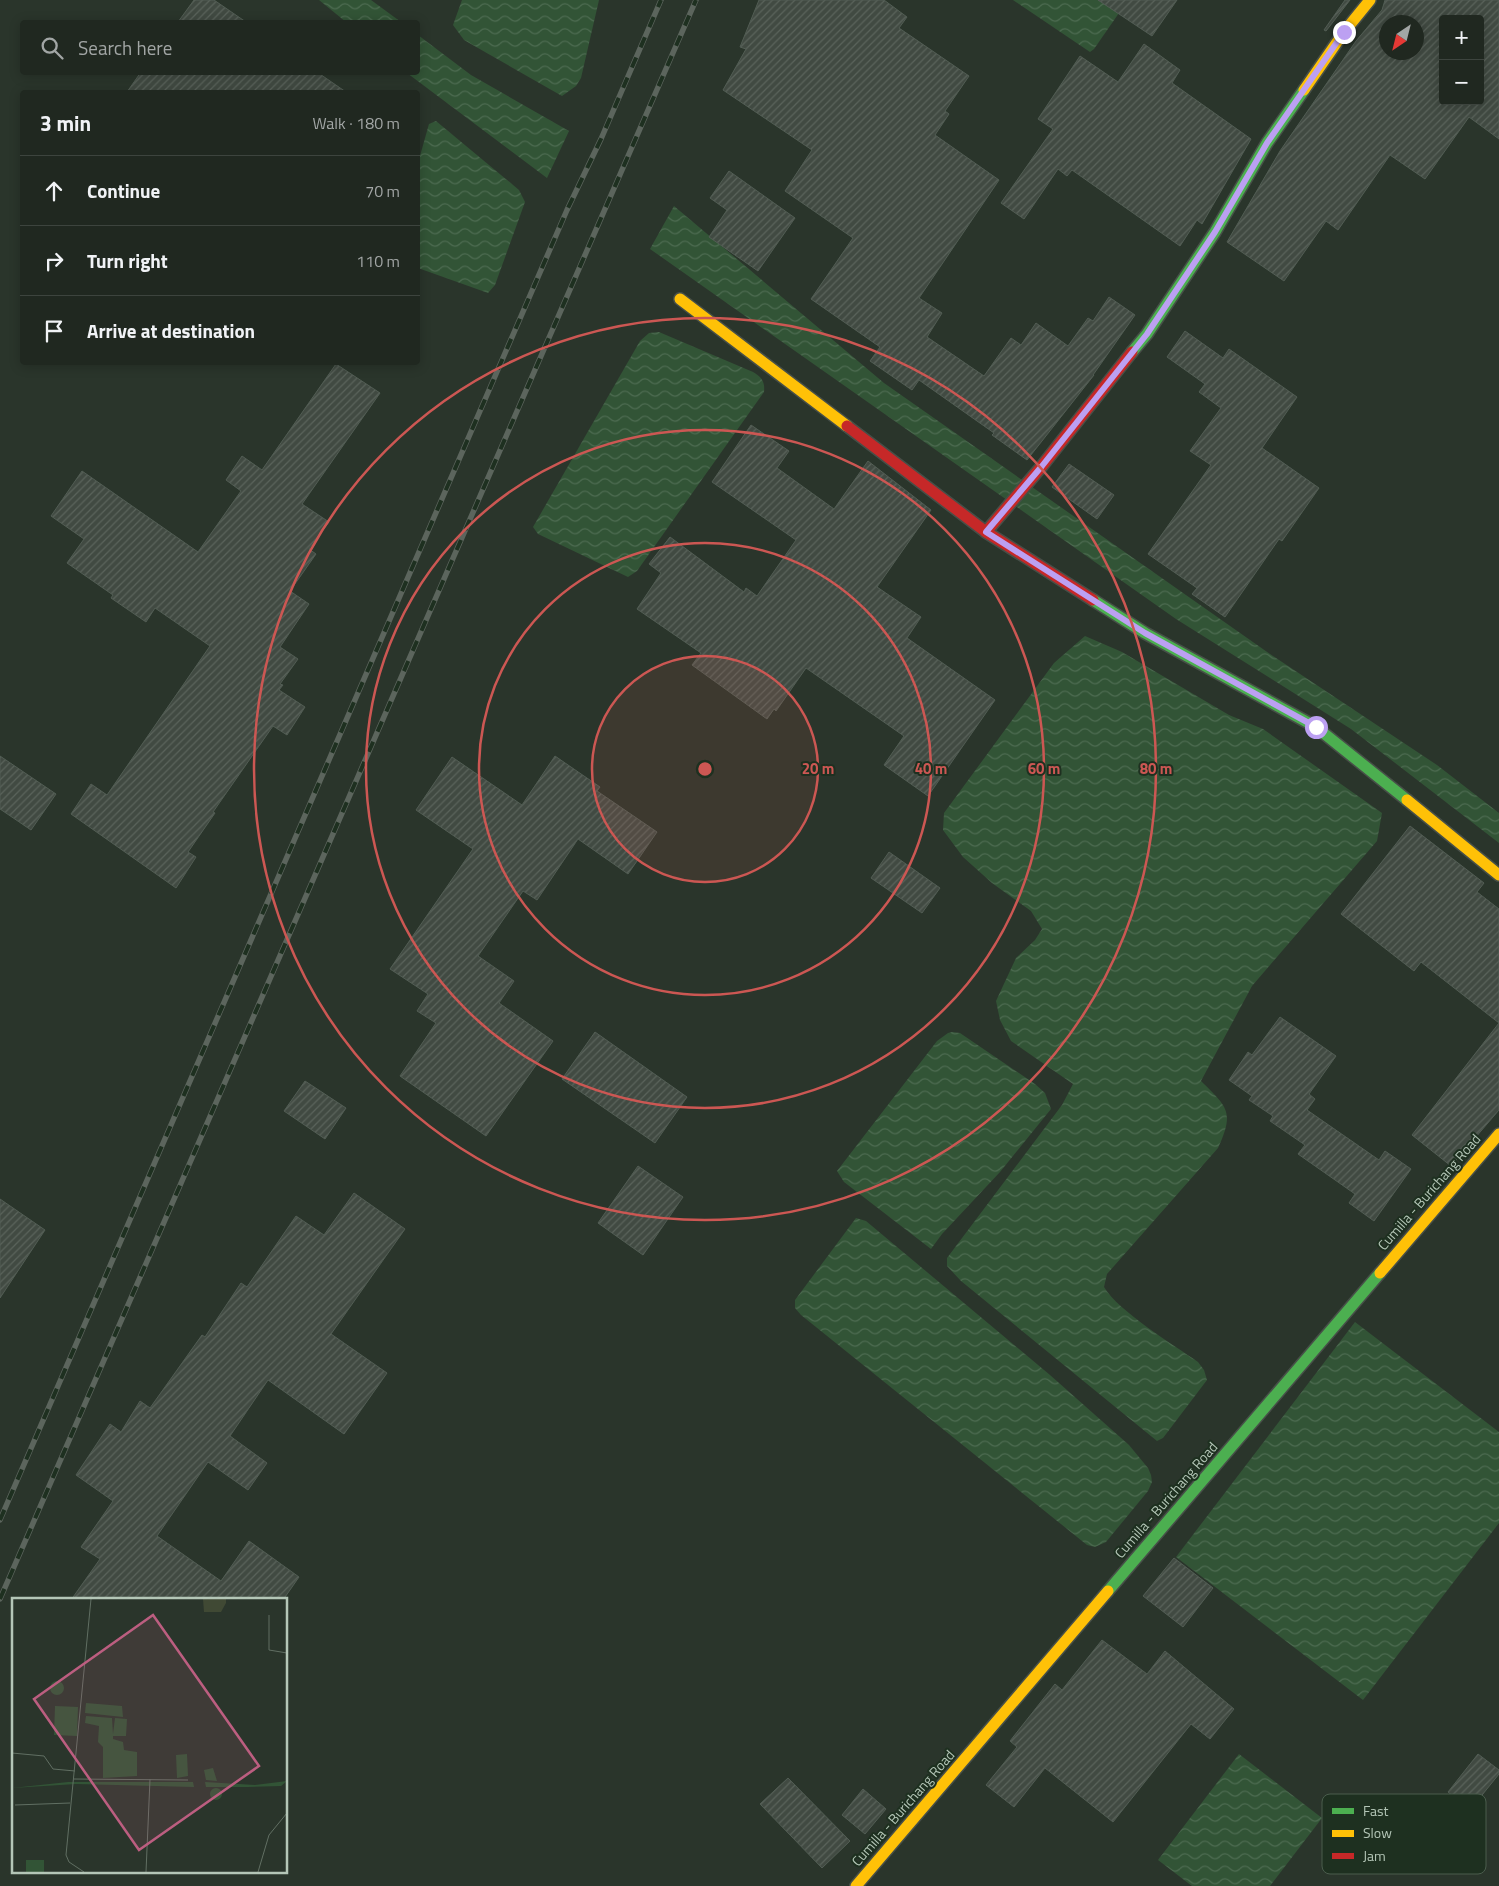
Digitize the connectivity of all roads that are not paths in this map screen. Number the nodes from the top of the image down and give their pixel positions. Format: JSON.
{"nodes":[{"id":1,"x":1370,"y":0,"type":"edge"},
{"id":2,"x":680,"y":300,"type":"dead end"},
{"id":3,"x":986,"y":532,"type":"junction"},
{"id":4,"x":1499,"y":876,"type":"edge"},
{"id":5,"x":1499,"y":1134,"type":"edge"},
{"id":6,"x":856,"y":1886,"type":"edge"}],
"edges":[{"from":1,"to":3,"type":"street"},
{"from":2,"to":3,"type":"street"},
{"from":3,"to":4,"type":"street"},
{"from":5,"to":6,"type":"street","name":"Cumilla - Burichang Road"}]}
